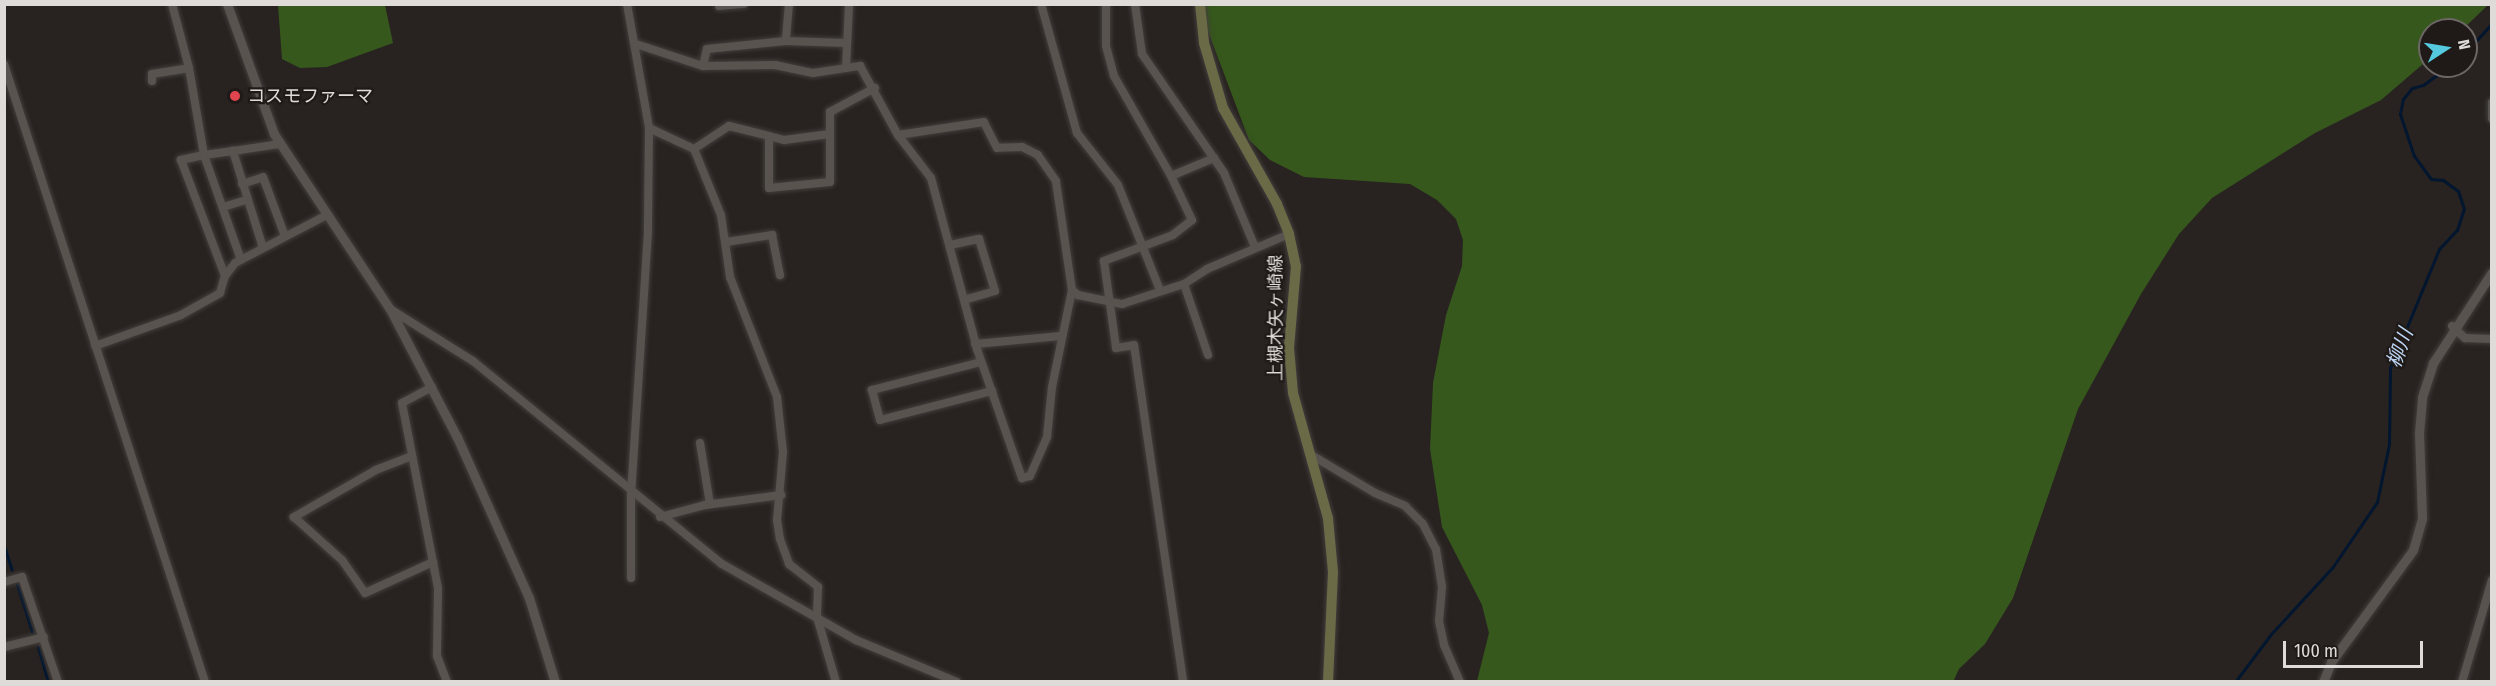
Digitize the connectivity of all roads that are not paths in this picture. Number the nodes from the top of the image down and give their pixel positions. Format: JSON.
{"nodes":[{"id":1,"x":172,"y":4,"type":"edge"},
{"id":2,"x":227,"y":4,"type":"edge"},
{"id":3,"x":627,"y":4,"type":"edge"},
{"id":4,"x":744,"y":4,"type":"edge"},
{"id":5,"x":789,"y":4,"type":"edge"},
{"id":6,"x":849,"y":4,"type":"edge"},
{"id":7,"x":1041,"y":4,"type":"edge"},
{"id":8,"x":1106,"y":4,"type":"edge"},
{"id":9,"x":1135,"y":4,"type":"edge"},
{"id":10,"x":1200,"y":4,"type":"edge"},
{"id":11,"x":719,"y":6,"type":"edge"},
{"id":12,"x":786,"y":40,"type":"junction"},
{"id":13,"x":847,"y":43,"type":"junction"},
{"id":14,"x":636,"y":44,"type":"junction"},
{"id":15,"x":4,"y":64,"type":"edge"},
{"id":16,"x":703,"y":66,"type":"junction"},
{"id":17,"x":189,"y":68,"type":"junction"},
{"id":18,"x":846,"y":68,"type":"junction"},
{"id":19,"x":152,"y":81,"type":"dead end"},
{"id":20,"x":875,"y":88,"type":"junction"},
{"id":21,"x":2492,"y":102,"type":"edge"},
{"id":22,"x":2492,"y":118,"type":"edge"},
{"id":23,"x":649,"y":129,"type":"junction"},
{"id":24,"x":830,"y":134,"type":"junction"},
{"id":25,"x":898,"y":135,"type":"junction"},
{"id":26,"x":769,"y":136,"type":"junction"},
{"id":27,"x":280,"y":144,"type":"junction"},
{"id":28,"x":694,"y":149,"type":"junction"},
{"id":29,"x":233,"y":151,"type":"junction"},
{"id":30,"x":204,"y":155,"type":"junction"},
{"id":31,"x":1214,"y":158,"type":"junction"},
{"id":32,"x":1171,"y":176,"type":"junction"},
{"id":33,"x":242,"y":184,"type":"junction"},
{"id":34,"x":246,"y":201,"type":"junction"},
{"id":35,"x":223,"y":207,"type":"junction"},
{"id":36,"x":325,"y":216,"type":"junction"},
{"id":37,"x":1289,"y":234,"type":"junction"},
{"id":38,"x":285,"y":236,"type":"junction"},
{"id":39,"x":726,"y":242,"type":"junction"},
{"id":40,"x":950,"y":245,"type":"junction"},
{"id":41,"x":1142,"y":247,"type":"junction"},
{"id":42,"x":1255,"y":247,"type":"junction"},
{"id":43,"x":263,"y":248,"type":"junction"},
{"id":44,"x":241,"y":260,"type":"junction"},
{"id":45,"x":2492,"y":272,"type":"edge"},
{"id":46,"x":780,"y":275,"type":"dead end"},
{"id":47,"x":225,"y":276,"type":"junction"},
{"id":48,"x":1184,"y":284,"type":"junction"},
{"id":49,"x":1072,"y":290,"type":"junction"},
{"id":50,"x":1160,"y":290,"type":"junction"},
{"id":51,"x":964,"y":300,"type":"junction"},
{"id":52,"x":1108,"y":301,"type":"junction"},
{"id":53,"x":390,"y":309,"type":"junction"},
{"id":54,"x":2455,"y":328,"type":"junction"},
{"id":55,"x":1061,"y":336,"type":"junction"},
{"id":56,"x":2492,"y":339,"type":"edge"},
{"id":57,"x":975,"y":344,"type":"junction"},
{"id":58,"x":95,"y":346,"type":"junction"},
{"id":59,"x":1208,"y":355,"type":"dead end"},
{"id":60,"x":981,"y":362,"type":"junction"},
{"id":61,"x":432,"y":387,"type":"junction"},
{"id":62,"x":992,"y":391,"type":"junction"},
{"id":63,"x":700,"y":443,"type":"dead end"},
{"id":64,"x":412,"y":456,"type":"junction"},
{"id":65,"x":1313,"y":456,"type":"junction"},
{"id":66,"x":631,"y":493,"type":"junction"},
{"id":67,"x":781,"y":495,"type":"junction"},
{"id":68,"x":710,"y":504,"type":"junction"},
{"id":69,"x":660,"y":517,"type":"junction"},
{"id":70,"x":433,"y":562,"type":"junction"},
{"id":71,"x":631,"y":578,"type":"dead end"},
{"id":72,"x":2492,"y":579,"type":"edge"},
{"id":73,"x":4,"y":582,"type":"edge"},
{"id":74,"x":817,"y":617,"type":"junction"},
{"id":75,"x":44,"y":637,"type":"junction"},
{"id":76,"x":4,"y":647,"type":"edge"},
{"id":77,"x":58,"y":681,"type":"edge"},
{"id":78,"x":205,"y":681,"type":"edge"},
{"id":79,"x":447,"y":681,"type":"edge"},
{"id":80,"x":555,"y":681,"type":"edge"},
{"id":81,"x":836,"y":681,"type":"edge"},
{"id":82,"x":957,"y":681,"type":"edge"},
{"id":83,"x":1183,"y":681,"type":"edge"},
{"id":84,"x":1328,"y":681,"type":"edge"},
{"id":85,"x":1460,"y":681,"type":"edge"},
{"id":86,"x":2323,"y":681,"type":"edge"},
{"id":87,"x":2462,"y":681,"type":"edge"}],
"edges":[{"from":1,"to":17,"type":"street"},
{"from":2,"to":27,"type":"street"},
{"from":3,"to":14,"type":"street"},
{"from":4,"to":11,"type":"street"},
{"from":5,"to":12,"type":"street"},
{"from":6,"to":13,"type":"street"},
{"from":7,"to":41,"type":"street"},
{"from":8,"to":32,"type":"street"},
{"from":9,"to":31,"type":"street"},
{"from":10,"to":37,"type":"main road","name":"上槻木矢ヶ崎線"},
{"from":12,"to":13,"type":"street"},
{"from":12,"to":16,"type":"street"},
{"from":13,"to":18,"type":"street"},
{"from":14,"to":16,"type":"street"},
{"from":14,"to":23,"type":"street"},
{"from":15,"to":58,"type":"street"},
{"from":16,"to":18,"type":"street"},
{"from":17,"to":19,"type":"street"},
{"from":17,"to":30,"type":"street"},
{"from":18,"to":20,"type":"street"},
{"from":20,"to":24,"type":"street"},
{"from":20,"to":25,"type":"street"},
{"from":21,"to":22,"type":"street"},
{"from":23,"to":28,"type":"street"},
{"from":23,"to":66,"type":"street"},
{"from":24,"to":26,"type":"street"},
{"from":24,"to":26,"type":"street"},
{"from":25,"to":40,"type":"street"},
{"from":25,"to":49,"type":"street"},
{"from":26,"to":28,"type":"street"},
{"from":27,"to":29,"type":"street"},
{"from":27,"to":36,"type":"street"},
{"from":28,"to":39,"type":"street"},
{"from":29,"to":30,"type":"street"},
{"from":29,"to":33,"type":"street"},
{"from":30,"to":35,"type":"street"},
{"from":30,"to":47,"type":"street"},
{"from":31,"to":32,"type":"street"},
{"from":31,"to":42,"type":"street"},
{"from":32,"to":41,"type":"street"},
{"from":33,"to":34,"type":"street"},
{"from":33,"to":38,"type":"street"},
{"from":34,"to":35,"type":"street"},
{"from":34,"to":43,"type":"street"},
{"from":35,"to":44,"type":"street"},
{"from":36,"to":38,"type":"street"},
{"from":36,"to":53,"type":"street"},
{"from":37,"to":42,"type":"street"},
{"from":37,"to":65,"type":"main road","name":"上槻木矢ヶ崎線"},
{"from":38,"to":43,"type":"street"},
{"from":39,"to":46,"type":"street"},
{"from":39,"to":67,"type":"street"},
{"from":40,"to":51,"type":"street"},
{"from":40,"to":51,"type":"street"},
{"from":41,"to":50,"type":"street"},
{"from":41,"to":52,"type":"street"},
{"from":42,"to":48,"type":"street"},
{"from":43,"to":44,"type":"street"},
{"from":44,"to":47,"type":"street"},
{"from":45,"to":54,"type":"street"},
{"from":47,"to":58,"type":"street"},
{"from":48,"to":50,"type":"street"},
{"from":48,"to":59,"type":"street"},
{"from":49,"to":52,"type":"street"},
{"from":49,"to":55,"type":"street"},
{"from":50,"to":52,"type":"street"},
{"from":51,"to":57,"type":"street"},
{"from":52,"to":83,"type":"street"},
{"from":53,"to":61,"type":"street"},
{"from":53,"to":66,"type":"street"},
{"from":54,"to":56,"type":"street"},
{"from":54,"to":86,"type":"street"},
{"from":55,"to":57,"type":"street"},
{"from":55,"to":62,"type":"street"},
{"from":57,"to":60,"type":"street"},
{"from":58,"to":78,"type":"street"},
{"from":60,"to":62,"type":"street"},
{"from":60,"to":62,"type":"street"},
{"from":61,"to":64,"type":"street"},
{"from":61,"to":80,"type":"street"},
{"from":63,"to":68,"type":"street"},
{"from":64,"to":70,"type":"street"},
{"from":64,"to":70,"type":"street"},
{"from":65,"to":84,"type":"main road","name":"上槻木矢ヶ崎線"},
{"from":65,"to":85,"type":"street"},
{"from":66,"to":69,"type":"street"},
{"from":66,"to":71,"type":"street"},
{"from":67,"to":68,"type":"street"},
{"from":67,"to":74,"type":"street"},
{"from":68,"to":69,"type":"street"},
{"from":69,"to":74,"type":"street"},
{"from":70,"to":79,"type":"street"},
{"from":72,"to":87,"type":"street"},
{"from":73,"to":75,"type":"street"},
{"from":74,"to":81,"type":"street"},
{"from":74,"to":82,"type":"street"},
{"from":75,"to":76,"type":"street"},
{"from":75,"to":77,"type":"street"}]}
